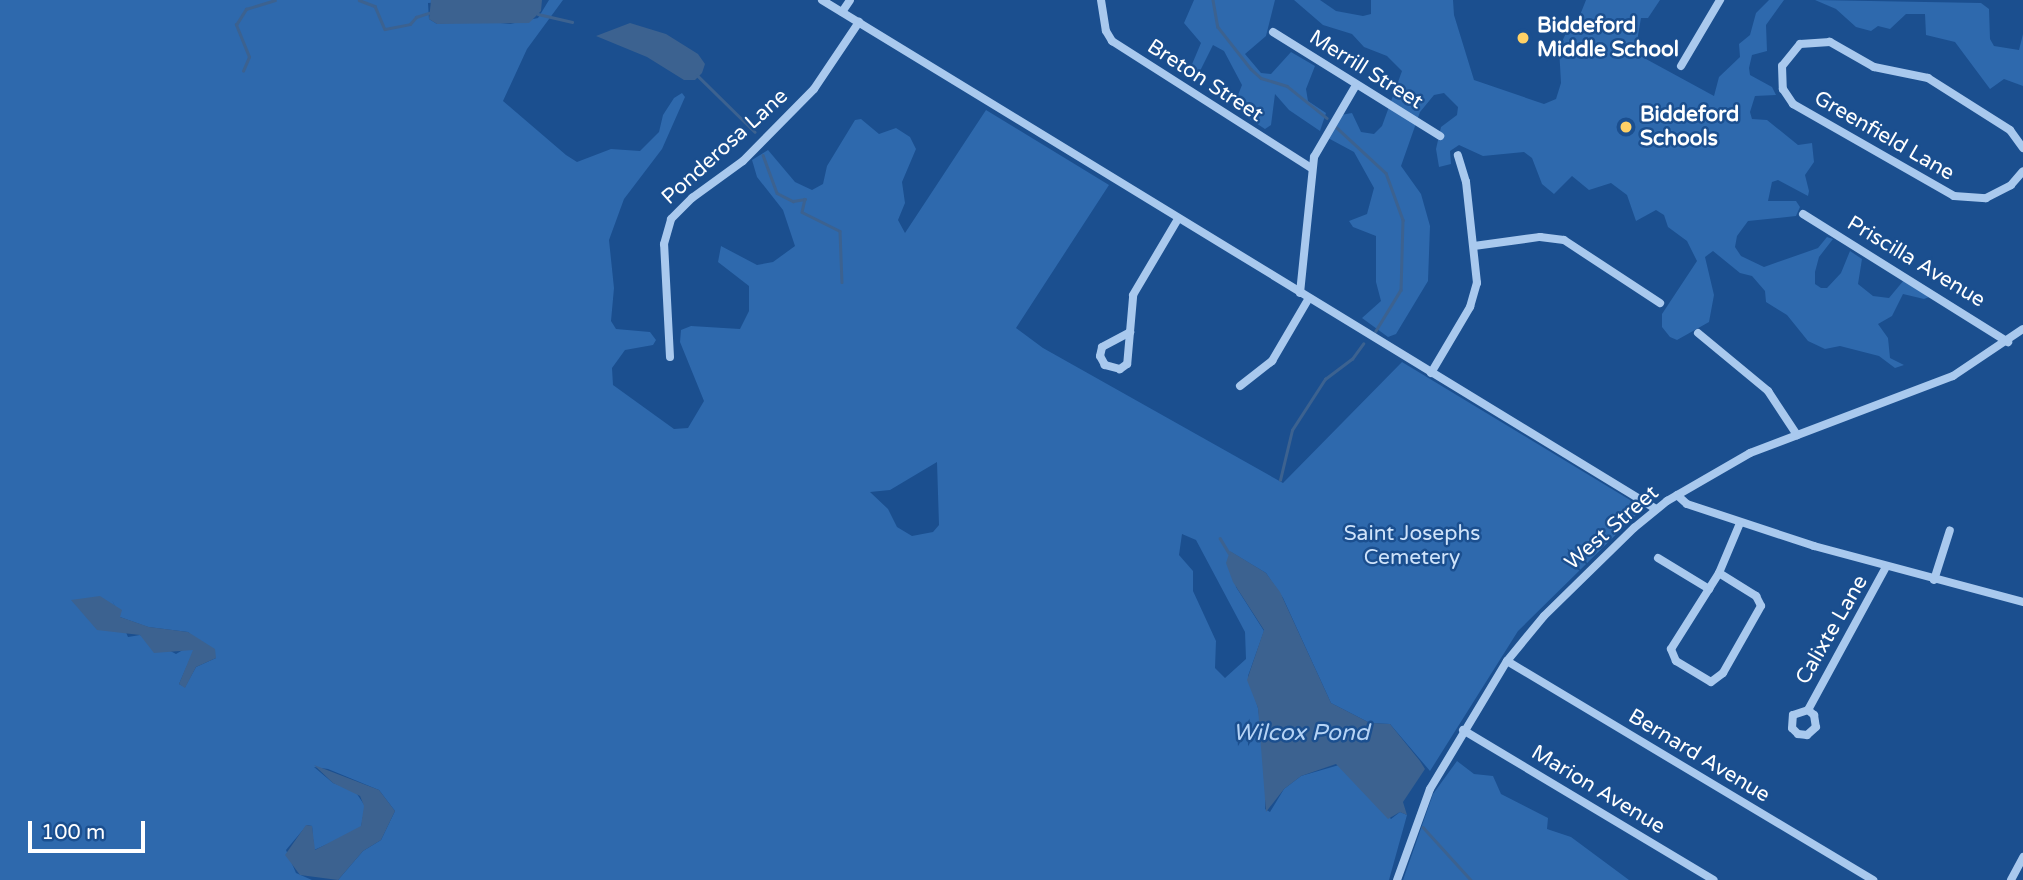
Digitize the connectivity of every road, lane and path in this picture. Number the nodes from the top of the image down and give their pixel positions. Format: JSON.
{"nodes":[{"id":1,"x":822,"y":0,"type":"edge"},
{"id":2,"x":850,"y":0,"type":"edge"},
{"id":3,"x":1114,"y":0,"type":"edge"},
{"id":4,"x":1720,"y":0,"type":"edge"},
{"id":5,"x":1103,"y":3,"type":"edge"},
{"id":6,"x":842,"y":12,"type":"junction"},
{"id":7,"x":859,"y":22,"type":"junction"},
{"id":8,"x":1273,"y":32,"type":"dead end"},
{"id":9,"x":1681,"y":66,"type":"dead end"},
{"id":10,"x":1356,"y":85,"type":"junction"},
{"id":11,"x":1440,"y":136,"type":"dead end"},
{"id":12,"x":2023,"y":148,"type":"edge"},
{"id":13,"x":1458,"y":155,"type":"dead end"},
{"id":14,"x":1311,"y":168,"type":"junction"},
{"id":15,"x":2023,"y":171,"type":"edge"},
{"id":16,"x":1803,"y":214,"type":"dead end"},
{"id":17,"x":1178,"y":219,"type":"junction"},
{"id":18,"x":1474,"y":246,"type":"junction"},
{"id":19,"x":1300,"y":293,"type":"junction"},
{"id":20,"x":1309,"y":298,"type":"junction"},
{"id":21,"x":1660,"y":303,"type":"dead end"},
{"id":22,"x":1130,"y":332,"type":"junction"},
{"id":23,"x":1698,"y":333,"type":"dead end"},
{"id":24,"x":2021,"y":333,"type":"edge"},
{"id":25,"x":2008,"y":342,"type":"junction"},
{"id":26,"x":670,"y":357,"type":"dead end"},
{"id":27,"x":1431,"y":373,"type":"junction"},
{"id":28,"x":1240,"y":386,"type":"dead end"},
{"id":29,"x":1797,"y":435,"type":"junction"},
{"id":30,"x":1677,"y":495,"type":"junction"},
{"id":31,"x":1656,"y":509,"type":"junction"},
{"id":32,"x":1740,"y":523,"type":"junction"},
{"id":33,"x":1950,"y":530,"type":"dead end"},
{"id":34,"x":1658,"y":558,"type":"dead end"},
{"id":35,"x":1886,"y":567,"type":"junction"},
{"id":36,"x":1719,"y":573,"type":"junction"},
{"id":37,"x":1934,"y":580,"type":"junction"},
{"id":38,"x":1709,"y":589,"type":"junction"},
{"id":39,"x":2023,"y":602,"type":"edge"},
{"id":40,"x":1507,"y":662,"type":"junction"},
{"id":41,"x":1808,"y":710,"type":"dead end"},
{"id":42,"x":1464,"y":730,"type":"junction"},
{"id":43,"x":2022,"y":863,"type":"edge"},
{"id":44,"x":1397,"y":880,"type":"edge"},
{"id":45,"x":1714,"y":880,"type":"edge"},
{"id":46,"x":1873,"y":880,"type":"edge"},
{"id":47,"x":2011,"y":880,"type":"edge"}],
"edges":[{"from":1,"to":6,"type":"street"},
{"from":2,"to":6,"type":"street"},
{"from":3,"to":5,"type":"street","name":"Breton Street"},
{"from":4,"to":9,"type":"street"},
{"from":5,"to":14,"type":"street","name":"Breton Street"},
{"from":6,"to":7,"type":"street"},
{"from":7,"to":17,"type":"street"},
{"from":7,"to":26,"type":"street","name":"Ponderosa Lane"},
{"from":8,"to":10,"type":"street","name":"Merrill Street"},
{"from":10,"to":11,"type":"street","name":"Merrill Street"},
{"from":10,"to":14,"type":"street"},
{"from":12,"to":15,"type":"street","name":"Greenfield Lane"},
{"from":13,"to":18,"type":"street"},
{"from":14,"to":19,"type":"street"},
{"from":16,"to":25,"type":"street","name":"Priscilla Avenue"},
{"from":17,"to":19,"type":"street"},
{"from":17,"to":22,"type":"street"},
{"from":18,"to":21,"type":"street"},
{"from":18,"to":27,"type":"street"},
{"from":19,"to":20,"type":"street"},
{"from":20,"to":27,"type":"street"},
{"from":20,"to":28,"type":"street"},
{"from":22,"to":22,"type":"street"},
{"from":23,"to":29,"type":"street"},
{"from":24,"to":25,"type":"street","name":"West Street"},
{"from":25,"to":29,"type":"street","name":"West Street"},
{"from":27,"to":31,"type":"street"},
{"from":29,"to":30,"type":"street","name":"West Street"},
{"from":30,"to":31,"type":"street","name":"West Street"},
{"from":30,"to":32,"type":"street"},
{"from":31,"to":40,"type":"street","name":"West Street"},
{"from":32,"to":35,"type":"street"},
{"from":32,"to":36,"type":"street"},
{"from":33,"to":37,"type":"street"},
{"from":34,"to":38,"type":"street"},
{"from":35,"to":37,"type":"street"},
{"from":35,"to":41,"type":"street","name":"Calixte Lane"},
{"from":36,"to":38,"type":"street"},
{"from":36,"to":38,"type":"street"},
{"from":37,"to":39,"type":"street"},
{"from":40,"to":42,"type":"street","name":"West Street"},
{"from":40,"to":46,"type":"street","name":"Bernard Avenue"},
{"from":42,"to":44,"type":"street","name":"West Street"},
{"from":42,"to":45,"type":"street","name":"Marion Avenue"},
{"from":43,"to":47,"type":"street"}]}
